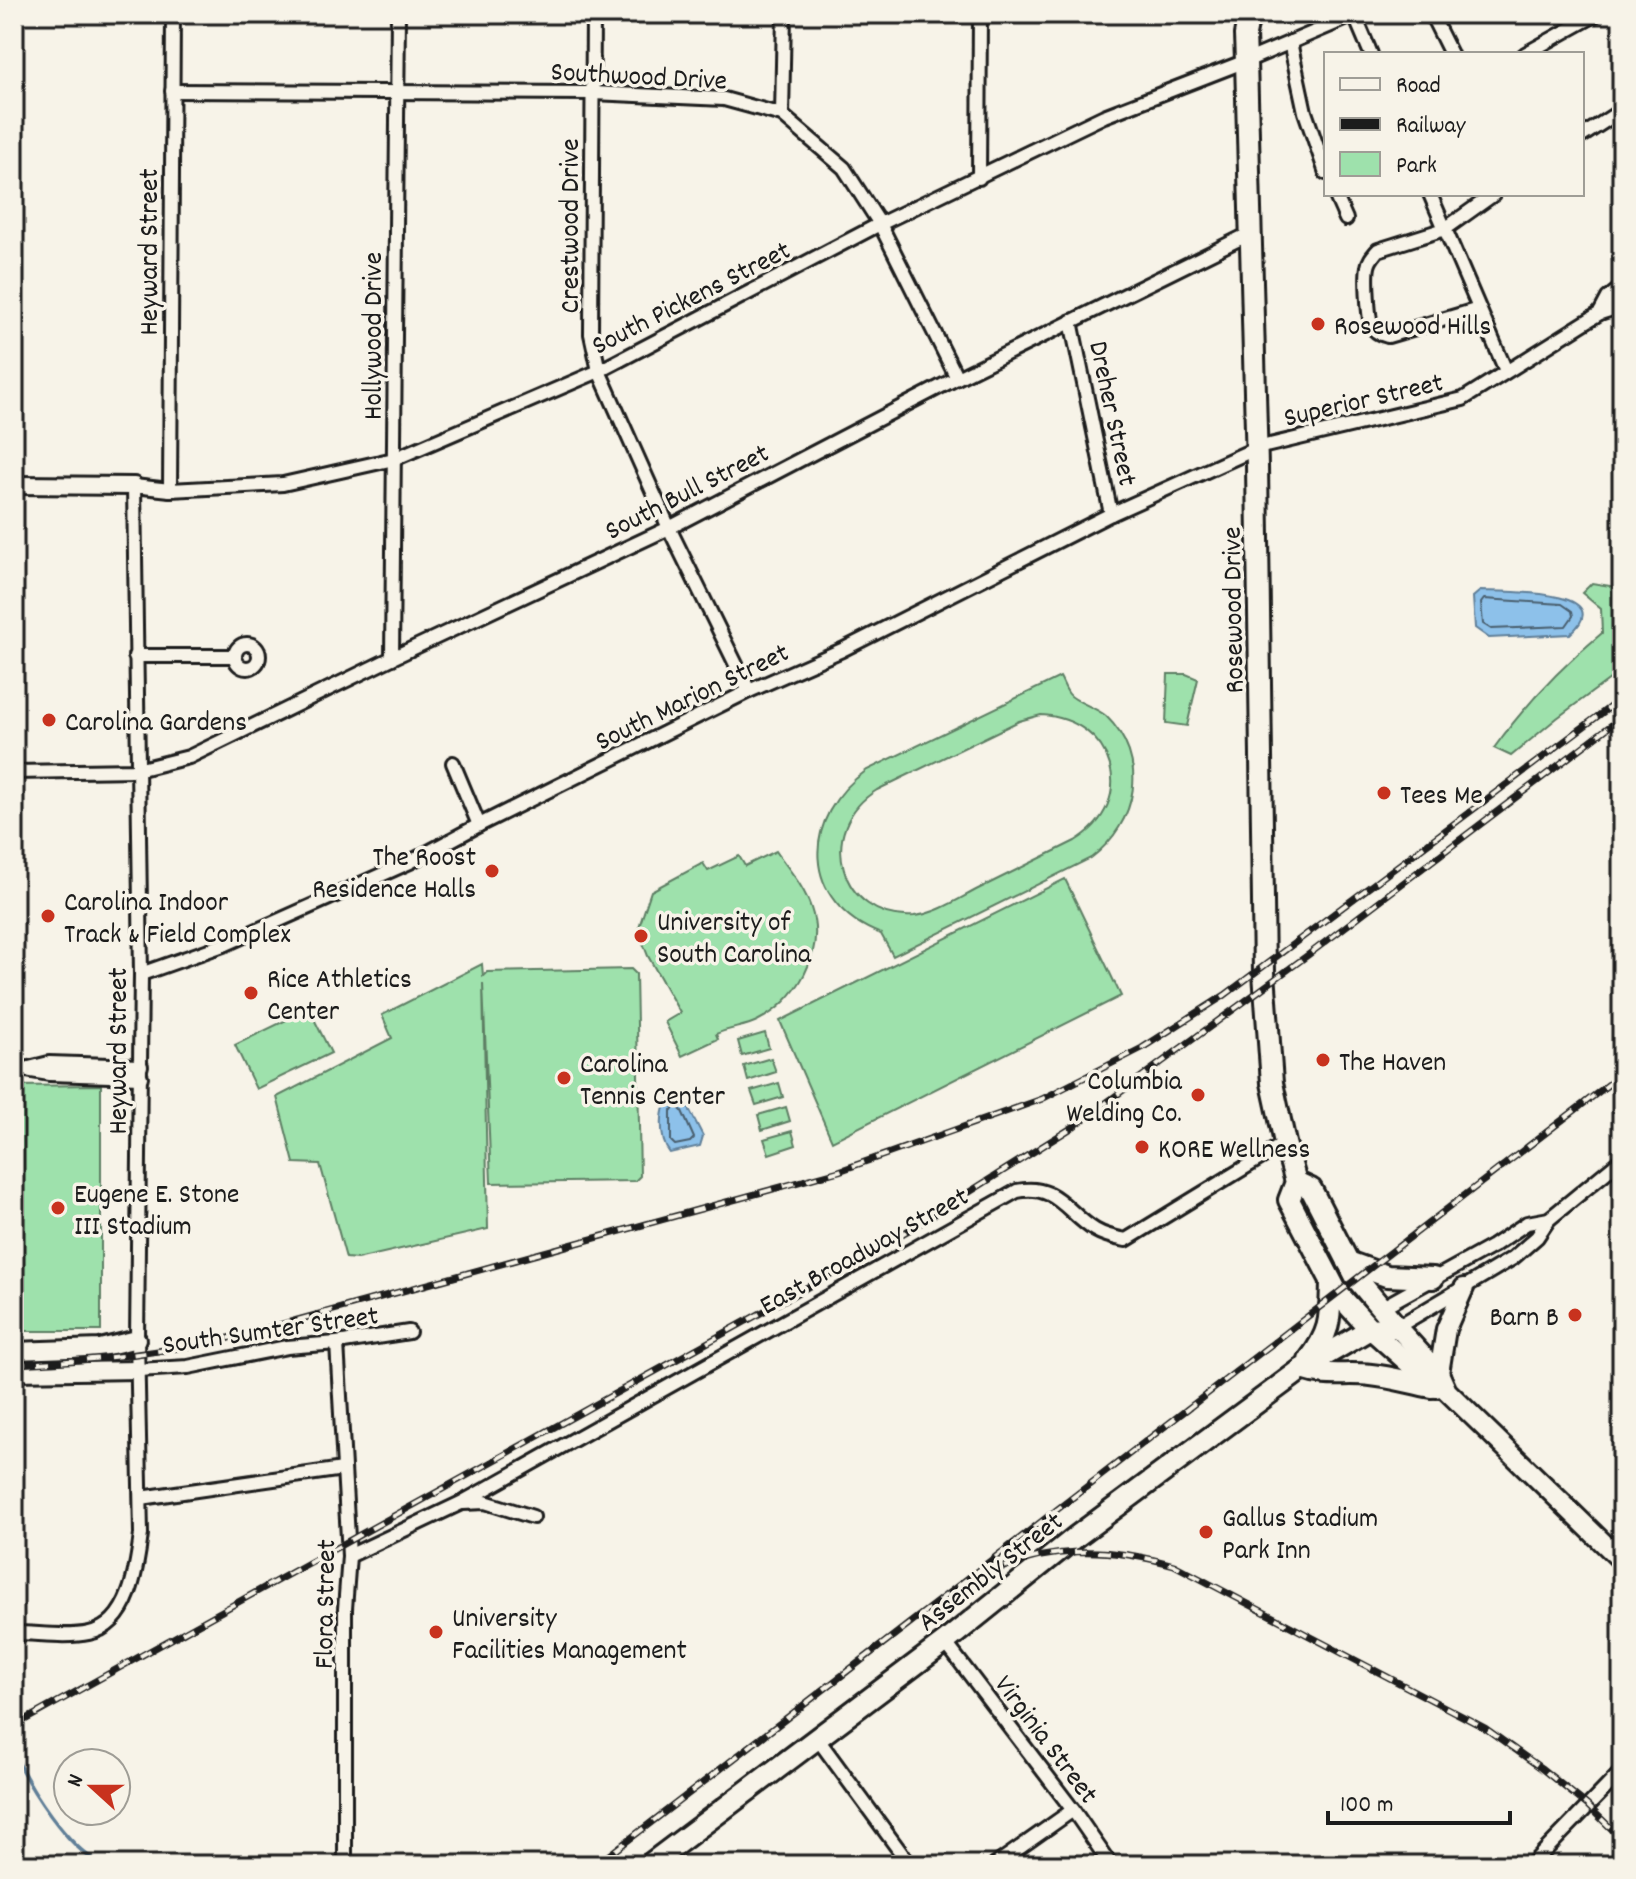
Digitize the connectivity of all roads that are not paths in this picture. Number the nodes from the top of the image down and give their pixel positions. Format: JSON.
{"nodes":[{"id":1,"x":173,"y":14,"type":"edge"},
{"id":2,"x":398,"y":14,"type":"edge"},
{"id":3,"x":593,"y":14,"type":"edge"},
{"id":4,"x":784,"y":14,"type":"edge"},
{"id":5,"x":980,"y":14,"type":"edge"},
{"id":6,"x":1239,"y":14,"type":"edge"},
{"id":7,"x":1249,"y":14,"type":"edge"},
{"id":8,"x":1355,"y":14,"type":"edge"},
{"id":9,"x":1431,"y":14,"type":"edge"},
{"id":10,"x":1597,"y":14,"type":"edge"},
{"id":11,"x":1245,"y":35,"type":"junction"},
{"id":12,"x":1290,"y":42,"type":"junction"},
{"id":13,"x":1370,"y":52,"type":"edge"},
{"id":14,"x":1450,"y":52,"type":"edge"},
{"id":15,"x":1529,"y":52,"type":"edge"},
{"id":16,"x":1246,"y":61,"type":"junction"},
{"id":17,"x":172,"y":91,"type":"junction"},
{"id":18,"x":397,"y":91,"type":"junction"},
{"id":19,"x":593,"y":93,"type":"junction"},
{"id":20,"x":1622,"y":110,"type":"edge"},
{"id":21,"x":782,"y":115,"type":"junction"},
{"id":22,"x":1584,"y":135,"type":"edge"},
{"id":23,"x":1324,"y":167,"type":"edge"},
{"id":24,"x":979,"y":178,"type":"junction"},
{"id":25,"x":1336,"y":196,"type":"edge"},
{"id":26,"x":1431,"y":196,"type":"edge"},
{"id":27,"x":1491,"y":196,"type":"edge"},
{"id":28,"x":1346,"y":219,"type":"dead end"},
{"id":29,"x":880,"y":224,"type":"junction"},
{"id":30,"x":1445,"y":229,"type":"junction"},
{"id":31,"x":1249,"y":234,"type":"junction"},
{"id":32,"x":1622,"y":287,"type":"edge"},
{"id":33,"x":1622,"y":306,"type":"edge"},
{"id":34,"x":1479,"y":309,"type":"junction"},
{"id":35,"x":1600,"y":313,"type":"junction"},
{"id":36,"x":1071,"y":321,"type":"junction"},
{"id":37,"x":599,"y":371,"type":"junction"},
{"id":38,"x":1506,"y":371,"type":"junction"},
{"id":39,"x":957,"y":378,"type":"junction"},
{"id":40,"x":1257,"y":448,"type":"junction"},
{"id":41,"x":394,"y":459,"type":"junction"},
{"id":42,"x":14,"y":485,"type":"edge"},
{"id":43,"x":134,"y":486,"type":"junction"},
{"id":44,"x":170,"y":490,"type":"junction"},
{"id":45,"x":1111,"y":514,"type":"junction"},
{"id":46,"x":669,"y":528,"type":"junction"},
{"id":47,"x":135,"y":656,"type":"junction"},
{"id":48,"x":235,"y":656,"type":"dead end"},
{"id":49,"x":392,"y":658,"type":"junction"},
{"id":50,"x":749,"y":691,"type":"junction"},
{"id":51,"x":453,"y":763,"type":"dead end"},
{"id":52,"x":137,"y":770,"type":"junction"},
{"id":53,"x":14,"y":772,"type":"edge"},
{"id":54,"x":479,"y":825,"type":"junction"},
{"id":55,"x":141,"y":974,"type":"junction"},
{"id":56,"x":20,"y":1068,"type":"edge"},
{"id":57,"x":141,"y":1072,"type":"junction"},
{"id":58,"x":1285,"y":1143,"type":"junction"},
{"id":59,"x":1622,"y":1159,"type":"edge"},
{"id":60,"x":1296,"y":1182,"type":"junction"},
{"id":61,"x":1549,"y":1219,"type":"junction"},
{"id":62,"x":1348,"y":1262,"type":"junction"},
{"id":63,"x":1433,"y":1278,"type":"junction"},
{"id":64,"x":1331,"y":1280,"type":"junction"},
{"id":65,"x":1464,"y":1288,"type":"junction"},
{"id":66,"x":1381,"y":1308,"type":"junction"},
{"id":67,"x":1397,"y":1327,"type":"junction"},
{"id":68,"x":1370,"y":1329,"type":"junction"},
{"id":69,"x":409,"y":1332,"type":"dead end"},
{"id":70,"x":137,"y":1339,"type":"junction"},
{"id":71,"x":337,"y":1343,"type":"junction"},
{"id":72,"x":14,"y":1351,"type":"edge"},
{"id":73,"x":1302,"y":1369,"type":"junction"},
{"id":74,"x":138,"y":1370,"type":"junction"},
{"id":75,"x":14,"y":1372,"type":"edge"},
{"id":76,"x":1439,"y":1384,"type":"junction"},
{"id":77,"x":343,"y":1469,"type":"junction"},
{"id":78,"x":141,"y":1498,"type":"junction"},
{"id":79,"x":461,"y":1503,"type":"junction"},
{"id":80,"x":533,"y":1517,"type":"dead end"},
{"id":81,"x":349,"y":1556,"type":"junction"},
{"id":82,"x":1622,"y":1561,"type":"edge"},
{"id":83,"x":14,"y":1633,"type":"edge"},
{"id":84,"x":945,"y":1642,"type":"junction"},
{"id":85,"x":817,"y":1738,"type":"junction"},
{"id":86,"x":1622,"y":1771,"type":"edge"},
{"id":87,"x":1073,"y":1810,"type":"junction"},
{"id":88,"x":345,"y":1865,"type":"edge"},
{"id":89,"x":649,"y":1865,"type":"edge"},
{"id":90,"x":910,"y":1865,"type":"edge"},
{"id":91,"x":995,"y":1865,"type":"edge"},
{"id":92,"x":1111,"y":1865,"type":"edge"},
{"id":93,"x":1531,"y":1865,"type":"edge"}],
"edges":[{"from":1,"to":17,"type":"street","name":"Heyward Street"},
{"from":2,"to":18,"type":"street","name":"Hollywood Drive"},
{"from":3,"to":19,"type":"street","name":"Crestwood Drive"},
{"from":4,"to":21,"type":"street"},
{"from":5,"to":24,"type":"street"},
{"from":6,"to":11,"type":"main road","name":"Rosewood Drive"},
{"from":7,"to":11,"type":"main road","name":"Rosewood Drive"},
{"from":8,"to":12,"type":"street"},
{"from":8,"to":13,"type":"street"},
{"from":9,"to":14,"type":"street"},
{"from":10,"to":15,"type":"street"},
{"from":11,"to":16,"type":"main road","name":"Rosewood Drive"},
{"from":12,"to":16,"type":"street"},
{"from":12,"to":23,"type":"street"},
{"from":16,"to":24,"type":"street","name":"South Pickens Street"},
{"from":16,"to":31,"type":"main road","name":"Rosewood Drive"},
{"from":17,"to":18,"type":"street","name":"Southwood Drive"},
{"from":17,"to":44,"type":"street","name":"Heyward Street"},
{"from":18,"to":19,"type":"street","name":"Southwood Drive"},
{"from":18,"to":41,"type":"street","name":"Hollywood Drive"},
{"from":19,"to":21,"type":"street","name":"Southwood Drive"},
{"from":19,"to":37,"type":"street","name":"Crestwood Drive"},
{"from":20,"to":22,"type":"street"},
{"from":21,"to":29,"type":"street","name":"Southwood Drive"},
{"from":24,"to":29,"type":"street","name":"South Pickens Street"},
{"from":25,"to":28,"type":"street"},
{"from":26,"to":30,"type":"street"},
{"from":27,"to":30,"type":"street"},
{"from":29,"to":37,"type":"street","name":"South Pickens Street"},
{"from":29,"to":39,"type":"street","name":"Southwood Drive"},
{"from":30,"to":34,"type":"street"},
{"from":30,"to":34,"type":"street"},
{"from":31,"to":36,"type":"street","name":"South Bull Street"},
{"from":31,"to":40,"type":"main road","name":"Rosewood Drive"},
{"from":32,"to":35,"type":"street","name":"Superior Street"},
{"from":33,"to":35,"type":"street","name":"Superior Street"},
{"from":34,"to":38,"type":"street"},
{"from":35,"to":38,"type":"street","name":"Superior Street"},
{"from":36,"to":39,"type":"street","name":"South Bull Street"},
{"from":36,"to":45,"type":"street","name":"Dreher Street"},
{"from":37,"to":41,"type":"street","name":"South Pickens Street"},
{"from":37,"to":46,"type":"street","name":"Crestwood Drive"},
{"from":38,"to":40,"type":"street","name":"Superior Street"},
{"from":39,"to":46,"type":"street","name":"South Bull Street"},
{"from":40,"to":45,"type":"street","name":"South Marion Street"},
{"from":40,"to":58,"type":"main road","name":"Rosewood Drive"},
{"from":41,"to":44,"type":"street","name":"South Pickens Street"},
{"from":41,"to":49,"type":"street","name":"Hollywood Drive"},
{"from":42,"to":43,"type":"street"},
{"from":43,"to":44,"type":"street","name":"South Pickens Street"},
{"from":43,"to":47,"type":"street","name":"Heyward Street"},
{"from":45,"to":50,"type":"street","name":"South Marion Street"},
{"from":46,"to":49,"type":"street","name":"South Bull Street"},
{"from":46,"to":50,"type":"street","name":"Crestwood Drive"},
{"from":47,"to":48,"type":"street"},
{"from":47,"to":52,"type":"street","name":"Heyward Street"},
{"from":49,"to":52,"type":"street","name":"South Bull Street"},
{"from":50,"to":54,"type":"street","name":"South Marion Street"},
{"from":51,"to":54,"type":"street"},
{"from":52,"to":53,"type":"street","name":"South Bull Street"},
{"from":52,"to":55,"type":"street","name":"Heyward Street"},
{"from":54,"to":55,"type":"street","name":"South Marion Street"},
{"from":55,"to":57,"type":"street","name":"Heyward Street"},
{"from":56,"to":57,"type":"street"},
{"from":57,"to":70,"type":"street","name":"Heyward Street"},
{"from":58,"to":60,"type":"main road","name":"Rosewood Drive"},
{"from":58,"to":79,"type":"street","name":"East Broadway Street"},
{"from":59,"to":61,"type":"street"},
{"from":60,"to":62,"type":"main road","name":"Rosewood Drive"},
{"from":60,"to":64,"type":"main road","name":"Rosewood Drive"},
{"from":61,"to":63,"type":"street"},
{"from":61,"to":65,"type":"street"},
{"from":62,"to":63,"type":"main road"},
{"from":62,"to":66,"type":"main road","name":"Rosewood Drive"},
{"from":63,"to":66,"type":"street"},
{"from":64,"to":68,"type":"main road","name":"Rosewood Drive"},
{"from":64,"to":73,"type":"main road"},
{"from":65,"to":67,"type":"street"},
{"from":65,"to":76,"type":"main road"},
{"from":66,"to":67,"type":"main road","name":"Rosewood Drive"},
{"from":66,"to":68,"type":"main road"},
{"from":67,"to":68,"type":"main road","name":"Assembly Street"},
{"from":67,"to":76,"type":"main road","name":"Rosewood Drive"},
{"from":68,"to":73,"type":"main road","name":"Assembly Street"},
{"from":68,"to":76,"type":"main road","name":"Rosewood Drive"},
{"from":69,"to":71,"type":"street","name":"South Sumter Street"},
{"from":70,"to":72,"type":"street"},
{"from":70,"to":74,"type":"street","name":"Heyward Street"},
{"from":71,"to":74,"type":"street","name":"South Sumter Street"},
{"from":71,"to":77,"type":"street","name":"Flora Street"},
{"from":73,"to":76,"type":"main road"},
{"from":73,"to":84,"type":"main road","name":"Assembly Street"},
{"from":74,"to":75,"type":"street"},
{"from":74,"to":78,"type":"street","name":"Heyward Street"},
{"from":76,"to":82,"type":"main road","name":"Rosewood Drive"},
{"from":77,"to":78,"type":"street"},
{"from":77,"to":81,"type":"street","name":"Flora Street"},
{"from":78,"to":83,"type":"street","name":"Heyward Street"},
{"from":79,"to":80,"type":"street"},
{"from":79,"to":81,"type":"street","name":"East Broadway Street"},
{"from":81,"to":88,"type":"street","name":"Flora Street"},
{"from":84,"to":85,"type":"main road","name":"Assembly Street"},
{"from":84,"to":87,"type":"street","name":"Virginia Street"},
{"from":85,"to":89,"type":"main road","name":"Assembly Street"},
{"from":85,"to":90,"type":"street"},
{"from":86,"to":93,"type":"street"},
{"from":87,"to":91,"type":"street"},
{"from":87,"to":92,"type":"street","name":"Virginia Street"}]}
